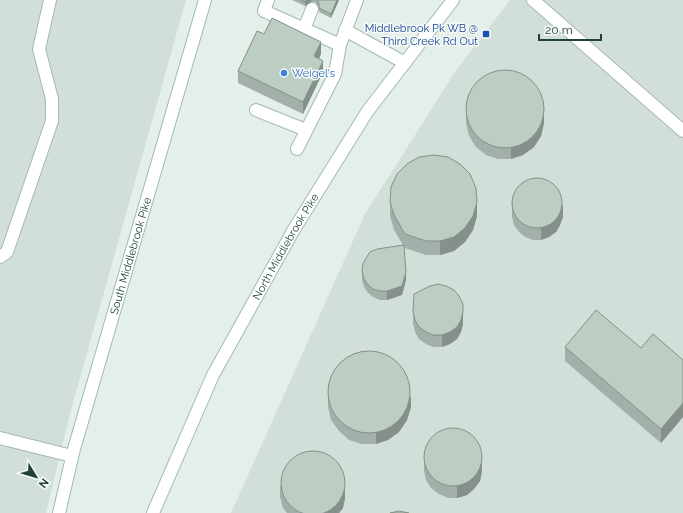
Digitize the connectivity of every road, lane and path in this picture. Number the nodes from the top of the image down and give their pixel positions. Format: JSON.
{"nodes":[{"id":1,"x":50,"y":0,"type":"edge"},
{"id":2,"x":205,"y":0,"type":"edge"},
{"id":3,"x":268,"y":0,"type":"edge"},
{"id":4,"x":357,"y":0,"type":"edge"},
{"id":5,"x":453,"y":0,"type":"edge"},
{"id":6,"x":533,"y":0,"type":"edge"},
{"id":7,"x":312,"y":9,"type":"dead end"},
{"id":8,"x":304,"y":29,"type":"junction"},
{"id":9,"x":345,"y":30,"type":"junction"},
{"id":10,"x":340,"y":45,"type":"junction"},
{"id":11,"x":404,"y":63,"type":"junction"},
{"id":12,"x":256,"y":110,"type":"dead end"},
{"id":13,"x":306,"y":130,"type":"junction"},
{"id":14,"x":683,"y":131,"type":"edge"},
{"id":15,"x":297,"y":149,"type":"dead end"},
{"id":16,"x":0,"y":257,"type":"edge"},
{"id":17,"x":0,"y":438,"type":"edge"},
{"id":18,"x":72,"y":456,"type":"junction"},
{"id":19,"x":59,"y":513,"type":"edge"},
{"id":20,"x":153,"y":513,"type":"edge"}],
"edges":[{"from":1,"to":16,"type":"main road"},
{"from":2,"to":18,"type":"main road","name":"South Middlebrook Pike"},
{"from":3,"to":8,"type":"main road"},
{"from":4,"to":9,"type":"main road"},
{"from":5,"to":11,"type":"main road","name":"North Middlebrook Pike"},
{"from":6,"to":14,"type":"main road"},
{"from":7,"to":8,"type":"main road"},
{"from":8,"to":10,"type":"main road"},
{"from":9,"to":10,"type":"main road"},
{"from":9,"to":11,"type":"main road"},
{"from":10,"to":13,"type":"main road"},
{"from":11,"to":20,"type":"main road","name":"North Middlebrook Pike"},
{"from":12,"to":13,"type":"main road"},
{"from":13,"to":15,"type":"main road"},
{"from":17,"to":18,"type":"main road"},
{"from":18,"to":19,"type":"main road","name":"South Middlebrook Pike"}]}
